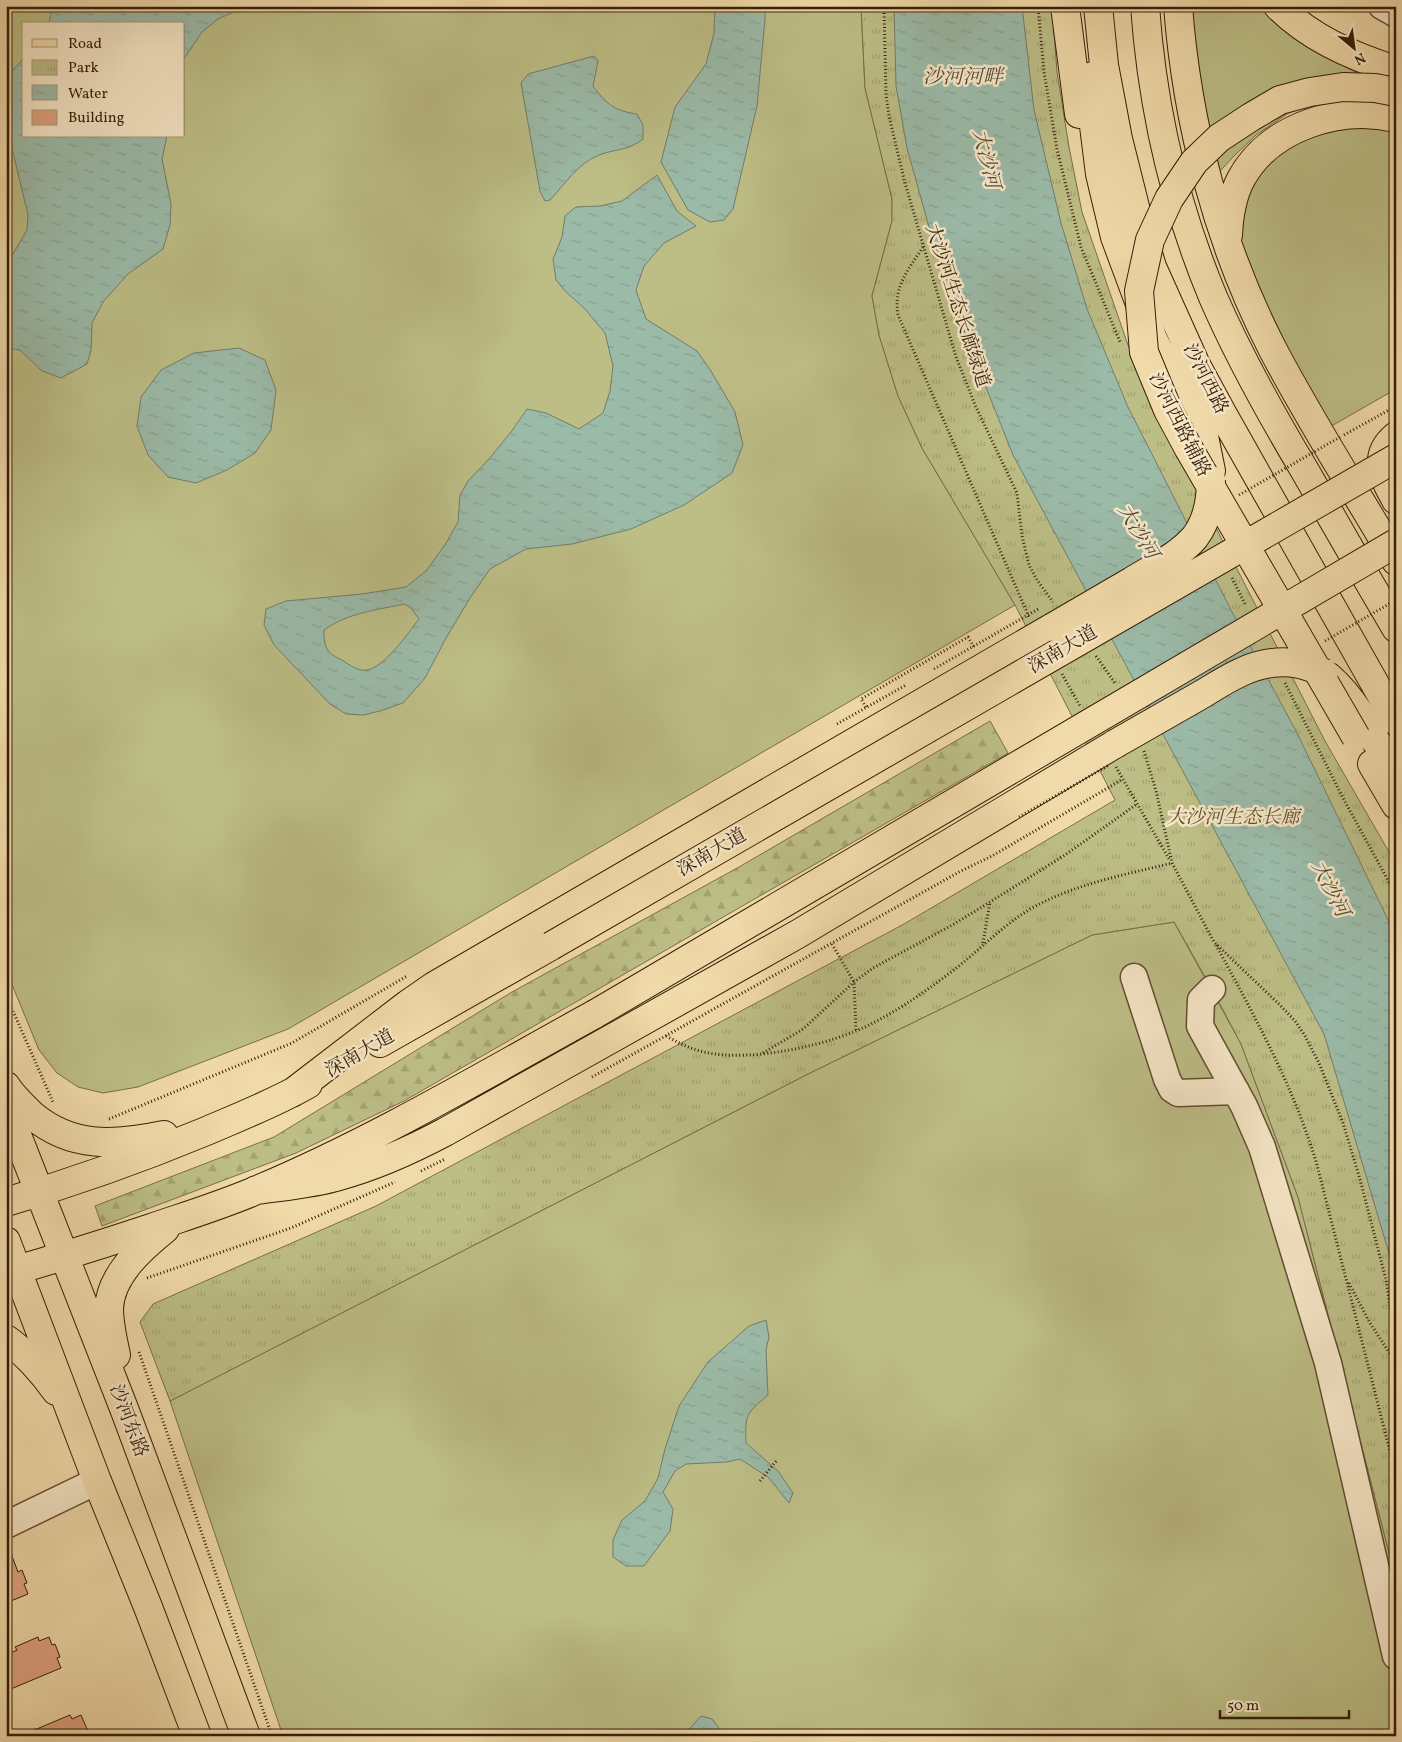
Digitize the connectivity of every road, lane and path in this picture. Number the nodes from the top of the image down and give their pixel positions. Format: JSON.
{"nodes":[{"id":1,"x":884,"y":6,"type":"edge"},
{"id":2,"x":1065,"y":6,"type":"edge"},
{"id":3,"x":1145,"y":6,"type":"edge"},
{"id":4,"x":1178,"y":6,"type":"edge"},
{"id":5,"x":1278,"y":6,"type":"edge"},
{"id":6,"x":1382,"y":6,"type":"edge"},
{"id":7,"x":1396,"y":14,"type":"edge"},
{"id":8,"x":1098,"y":16,"type":"edge"},
{"id":9,"x":1396,"y":70,"type":"edge"},
{"id":10,"x":1396,"y":92,"type":"edge"},
{"id":11,"x":1396,"y":118,"type":"edge"},
{"id":12,"x":1227,"y":241,"type":"junction"},
{"id":13,"x":923,"y":247,"type":"junction"},
{"id":14,"x":1144,"y":352,"type":"junction"},
{"id":15,"x":1396,"y":406,"type":"edge"},
{"id":16,"x":1396,"y":436,"type":"edge"},
{"id":17,"x":1340,"y":437,"type":"dead end"},
{"id":18,"x":1396,"y":454,"type":"edge"},
{"id":19,"x":1396,"y":458,"type":"edge"},
{"id":20,"x":1371,"y":472,"type":"junction"},
{"id":21,"x":1396,"y":500,"type":"edge"},
{"id":22,"x":1396,"y":543,"type":"edge"},
{"id":23,"x":1396,"y":561,"type":"edge"},
{"id":24,"x":1050,"y":623,"type":"junction"},
{"id":25,"x":1396,"y":628,"type":"edge"},
{"id":26,"x":984,"y":647,"type":"dead end"},
{"id":27,"x":1092,"y":651,"type":"dead end"},
{"id":28,"x":1058,"y":668,"type":"dead end"},
{"id":29,"x":1117,"y":688,"type":"dead end"},
{"id":30,"x":871,"y":704,"type":"dead end"},
{"id":31,"x":866,"y":708,"type":"junction"},
{"id":32,"x":1082,"y":708,"type":"dead end"},
{"id":33,"x":1396,"y":721,"type":"edge"},
{"id":34,"x":832,"y":728,"type":"dead end"},
{"id":35,"x":1356,"y":737,"type":"junction"},
{"id":36,"x":1142,"y":745,"type":"dead end"},
{"id":37,"x":1110,"y":747,"type":"junction"},
{"id":38,"x":1396,"y":778,"type":"edge"},
{"id":39,"x":1124,"y":779,"type":"junction"},
{"id":40,"x":1138,"y":804,"type":"junction"},
{"id":41,"x":1396,"y":805,"type":"edge"},
{"id":42,"x":1172,"y":863,"type":"junction"},
{"id":43,"x":990,"y":902,"type":"junction"},
{"id":44,"x":1214,"y":942,"type":"junction"},
{"id":45,"x":832,"y":944,"type":"junction"},
{"id":46,"x":983,"y":944,"type":"junction"},
{"id":47,"x":412,"y":973,"type":"dead end"},
{"id":48,"x":1134,"y":976,"type":"dead end"},
{"id":49,"x":854,"y":982,"type":"junction"},
{"id":50,"x":1212,"y":989,"type":"dead end"},
{"id":51,"x":6,"y":995,"type":"edge"},
{"id":52,"x":856,"y":1031,"type":"junction"},
{"id":53,"x":666,"y":1036,"type":"junction"},
{"id":54,"x":760,"y":1054,"type":"junction"},
{"id":55,"x":589,"y":1079,"type":"dead end"},
{"id":56,"x":6,"y":1086,"type":"edge"},
{"id":57,"x":1236,"y":1091,"type":"junction"},
{"id":58,"x":292,"y":1093,"type":"junction"},
{"id":59,"x":6,"y":1107,"type":"edge"},
{"id":60,"x":56,"y":1107,"type":"dead end"},
{"id":61,"x":102,"y":1122,"type":"dead end"},
{"id":62,"x":229,"y":1122,"type":"junction"},
{"id":63,"x":452,"y":1155,"type":"dead end"},
{"id":64,"x":417,"y":1173,"type":"dead end"},
{"id":65,"x":399,"y":1180,"type":"dead end"},
{"id":66,"x":256,"y":1190,"type":"junction"},
{"id":67,"x":40,"y":1192,"type":"junction"},
{"id":68,"x":6,"y":1202,"type":"edge"},
{"id":69,"x":178,"y":1219,"type":"junction"},
{"id":70,"x":6,"y":1241,"type":"edge"},
{"id":71,"x":64,"y":1256,"type":"junction"},
{"id":72,"x":12,"y":1271,"type":"edge"},
{"id":73,"x":1346,"y":1277,"type":"junction"},
{"id":74,"x":144,"y":1282,"type":"dead end"},
{"id":75,"x":6,"y":1339,"type":"edge"},
{"id":76,"x":1396,"y":1345,"type":"edge"},
{"id":77,"x":137,"y":1347,"type":"dead end"},
{"id":78,"x":1396,"y":1362,"type":"edge"},
{"id":79,"x":125,"y":1411,"type":"junction"},
{"id":80,"x":74,"y":1419,"type":"junction"},
{"id":81,"x":777,"y":1460,"type":"dead end"},
{"id":82,"x":1396,"y":1475,"type":"edge"},
{"id":83,"x":97,"y":1480,"type":"junction"},
{"id":84,"x":760,"y":1480,"type":"dead end"},
{"id":85,"x":6,"y":1525,"type":"edge"},
{"id":86,"x":1396,"y":1656,"type":"edge"},
{"id":87,"x":197,"y":1736,"type":"edge"},
{"id":88,"x":246,"y":1736,"type":"edge"},
{"id":89,"x":272,"y":1736,"type":"edge"}],
"edges":[{"from":1,"to":13,"type":"path","name":"大沙河生态长廊绿道"},
{"from":2,"to":14,"type":"main road","name":"沙河西路辅路","bridge":true},
{"from":3,"to":25,"type":"main road"},
{"from":4,"to":12,"type":"main road"},
{"from":5,"to":9,"type":"main road"},
{"from":6,"to":7,"type":"street"},
{"from":8,"to":24,"type":"main road","bridge":true},
{"from":8,"to":33,"type":"main road","name":"沙河西路"},
{"from":10,"to":14,"type":"main road","bridge":true},
{"from":11,"to":12,"type":"main road"},
{"from":12,"to":23,"type":"main road"},
{"from":13,"to":24,"type":"path","name":"大沙河生态长廊绿道"},
{"from":13,"to":24,"type":"path"},
{"from":14,"to":35,"type":"main road","name":"沙河西路辅路","bridge":true},
{"from":15,"to":17,"type":"path"},
{"from":16,"to":21,"type":"main road"},
{"from":18,"to":20,"type":"main road","bridge":true},
{"from":19,"to":20,"type":"main road","name":"深南大道","bridge":true},
{"from":20,"to":58,"type":"main road","name":"深南大道","bridge":true},
{"from":22,"to":66,"type":"main road","bridge":true},
{"from":24,"to":58,"type":"main road"},
{"from":26,"to":31,"type":"path"},
{"from":27,"to":29,"type":"path"},
{"from":28,"to":32,"type":"path"},
{"from":30,"to":31,"type":"path"},
{"from":31,"to":34,"type":"path"},
{"from":35,"to":38,"type":"main road"},
{"from":35,"to":41,"type":"main road","name":"沙河西路辅路"},
{"from":36,"to":42,"type":"path"},
{"from":37,"to":38,"type":"main road","bridge":true},
{"from":37,"to":39,"type":"path"},
{"from":37,"to":66,"type":"main road"},
{"from":39,"to":40,"type":"path"},
{"from":39,"to":45,"type":"path"},
{"from":40,"to":42,"type":"path"},
{"from":40,"to":43,"type":"path"},
{"from":42,"to":44,"type":"path"},
{"from":42,"to":46,"type":"path"},
{"from":43,"to":46,"type":"path"},
{"from":43,"to":49,"type":"path"},
{"from":44,"to":73,"type":"path"},
{"from":44,"to":76,"type":"path"},
{"from":45,"to":49,"type":"path"},
{"from":45,"to":53,"type":"path"},
{"from":46,"to":52,"type":"path"},
{"from":47,"to":61,"type":"path"},
{"from":48,"to":57,"type":"street"},
{"from":49,"to":52,"type":"path"},
{"from":49,"to":54,"type":"path"},
{"from":50,"to":57,"type":"street"},
{"from":51,"to":60,"type":"path"},
{"from":52,"to":54,"type":"path"},
{"from":53,"to":54,"type":"path"},
{"from":53,"to":55,"type":"path"},
{"from":56,"to":62,"type":"main road"},
{"from":57,"to":86,"type":"street"},
{"from":58,"to":62,"type":"main road","name":"深南大道"},
{"from":59,"to":67,"type":"main road","name":"沙河东路"},
{"from":62,"to":67,"type":"main road","name":"深南大道"},
{"from":63,"to":64,"type":"path"},
{"from":65,"to":74,"type":"path"},
{"from":66,"to":69,"type":"main road"},
{"from":67,"to":68,"type":"main road","name":"深南大道"},
{"from":67,"to":71,"type":"main road","name":"沙河东路"},
{"from":69,"to":71,"type":"main road"},
{"from":69,"to":79,"type":"main road"},
{"from":70,"to":72,"type":"main road"},
{"from":71,"to":72,"type":"main road"},
{"from":71,"to":79,"type":"main road","name":"沙河东路"},
{"from":72,"to":80,"type":"main road"},
{"from":73,"to":78,"type":"path"},
{"from":73,"to":82,"type":"path"},
{"from":75,"to":80,"type":"main road"},
{"from":77,"to":89,"type":"path"},
{"from":79,"to":88,"type":"main road","name":"沙河东路"},
{"from":80,"to":83,"type":"main road"},
{"from":81,"to":84,"type":"path"},
{"from":83,"to":85,"type":"street"},
{"from":83,"to":87,"type":"main road"}]}
